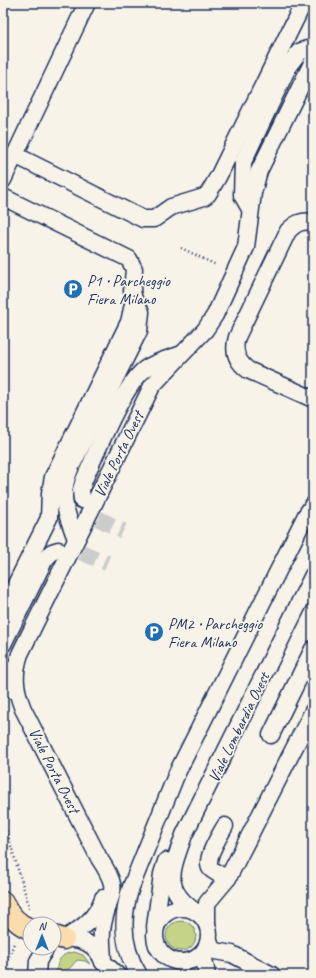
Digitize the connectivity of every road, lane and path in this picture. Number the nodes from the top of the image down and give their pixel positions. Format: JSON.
{"nodes":[{"id":1,"x":87,"y":3,"type":"edge"},
{"id":2,"x":302,"y":5,"type":"edge"},
{"id":3,"x":310,"y":55,"type":"edge"},
{"id":4,"x":15,"y":155,"type":"junction"},
{"id":5,"x":3,"y":180,"type":"edge"},
{"id":6,"x":3,"y":196,"type":"edge"},
{"id":7,"x":313,"y":222,"type":"edge"},
{"id":8,"x":181,"y":248,"type":"dead end"},
{"id":9,"x":216,"y":265,"type":"dead end"},
{"id":10,"x":134,"y":300,"type":"junction"},
{"id":11,"x":181,"y":354,"type":"junction"},
{"id":12,"x":313,"y":399,"type":"edge"},
{"id":13,"x":82,"y":500,"type":"tunnel mouth"},
{"id":14,"x":313,"y":505,"type":"edge"},
{"id":15,"x":76,"y":539,"type":"junction"},
{"id":16,"x":58,"y":550,"type":"tunnel mouth"},
{"id":17,"x":313,"y":575,"type":"edge"},
{"id":18,"x":3,"y":610,"type":"edge"},
{"id":19,"x":3,"y":644,"type":"edge"},
{"id":20,"x":313,"y":649,"type":"edge"},
{"id":21,"x":3,"y":667,"type":"edge"},
{"id":22,"x":23,"y":709,"type":"junction"},
{"id":23,"x":313,"y":710,"type":"edge"},
{"id":24,"x":271,"y":735,"type":"dead end"},
{"id":25,"x":225,"y":826,"type":"dead end"},
{"id":26,"x":184,"y":835,"type":"junction"},
{"id":27,"x":99,"y":858,"type":"junction"},
{"id":28,"x":228,"y":878,"type":"junction"},
{"id":29,"x":3,"y":902,"type":"edge"},
{"id":30,"x":196,"y":912,"type":"junction"},
{"id":31,"x":207,"y":924,"type":"junction"},
{"id":32,"x":22,"y":925,"type":"edge"},
{"id":33,"x":154,"y":932,"type":"junction"},
{"id":34,"x":62,"y":937,"type":"edge"},
{"id":35,"x":62,"y":939,"type":"edge"},
{"id":36,"x":206,"y":947,"type":"junction"},
{"id":37,"x":41,"y":956,"type":"edge"},
{"id":38,"x":174,"y":962,"type":"junction"},
{"id":39,"x":104,"y":968,"type":"edge"},
{"id":40,"x":36,"y":975,"type":"edge"},
{"id":41,"x":117,"y":975,"type":"edge"},
{"id":42,"x":140,"y":975,"type":"edge"},
{"id":43,"x":185,"y":975,"type":"edge"},
{"id":44,"x":207,"y":975,"type":"edge"},
{"id":45,"x":272,"y":975,"type":"edge"}],
"edges":[{"from":1,"to":4,"type":"street"},
{"from":2,"to":4,"type":"street"},
{"from":3,"to":11,"type":"street","name":"Viale Porta Ovest"},
{"from":4,"to":5,"type":"street"},
{"from":6,"to":10,"type":"street"},
{"from":7,"to":12,"type":"street"},
{"from":8,"to":9,"type":"path"},
{"from":10,"to":15,"type":"street"},
{"from":10,"to":18,"type":"street"},
{"from":11,"to":13,"type":"street"},
{"from":11,"to":15,"type":"street","name":"Viale Porta Ovest"},
{"from":14,"to":42,"type":"street"},
{"from":15,"to":22,"type":"street","name":"Viale Porta Ovest"},
{"from":16,"to":19,"type":"street"},
{"from":17,"to":26,"type":"street","name":"Viale Lombardia Ovest"},
{"from":20,"to":24,"type":"street"},
{"from":21,"to":22,"type":"street"},
{"from":22,"to":27,"type":"street","name":"Viale Porta Ovest"},
{"from":23,"to":28,"type":"street"},
{"from":25,"to":28,"type":"street"},
{"from":26,"to":30,"type":"street","name":"Viale Lombardia Ovest"},
{"from":26,"to":33,"type":"street","name":"Viale Lombardia Ovest"},
{"from":27,"to":34,"type":"street","name":"Viale Porta Ovest"},
{"from":27,"to":39,"type":"street","name":"Viale Porta Ovest"},
{"from":28,"to":31,"type":"street"},
{"from":29,"to":32,"type":"main road"},
{"from":30,"to":31,"type":"street"},
{"from":30,"to":33,"type":"street"},
{"from":31,"to":36,"type":"street"},
{"from":33,"to":38,"type":"street"},
{"from":35,"to":39,"type":"street"},
{"from":36,"to":38,"type":"street"},
{"from":36,"to":44,"type":"street"},
{"from":36,"to":45,"type":"street"},
{"from":37,"to":40,"type":"street"},
{"from":38,"to":43,"type":"street"},
{"from":39,"to":41,"type":"street"}]}
